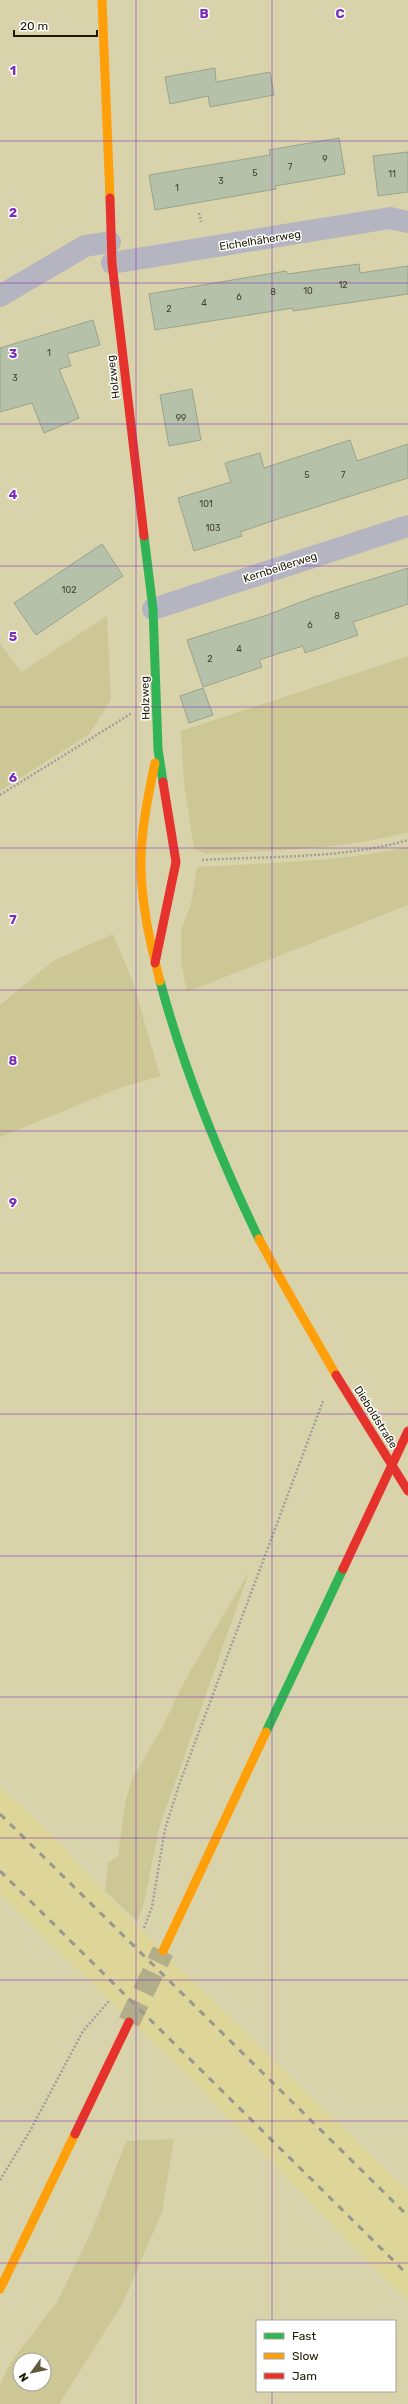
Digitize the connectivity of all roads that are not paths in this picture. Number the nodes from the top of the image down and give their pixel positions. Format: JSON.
{"nodes":[{"id":1,"x":102,"y":0,"type":"edge"},
{"id":2,"x":408,"y":222,"type":"edge"},
{"id":3,"x":111,"y":252,"type":"junction"},
{"id":4,"x":0,"y":296,"type":"edge"},
{"id":5,"x":408,"y":526,"type":"edge"},
{"id":6,"x":153,"y":608,"type":"junction"},
{"id":7,"x":158,"y":749,"type":"junction"},
{"id":8,"x":155,"y":963,"type":"junction"},
{"id":9,"x":165,"y":997,"type":"joint"},
{"id":10,"x":408,"y":1431,"type":"edge"},
{"id":11,"x":408,"y":1491,"type":"edge"},
{"id":12,"x":163,"y":1951,"type":"tunnel mouth"},
{"id":13,"x":129,"y":2022,"type":"tunnel mouth"},
{"id":14,"x":0,"y":2289,"type":"edge"}],
"edges":[{"from":1,"to":3,"type":"street","name":"Holzweg"},
{"from":2,"to":3,"type":"street","name":"Eichelhäherweg"},
{"from":3,"to":4,"type":"street","name":"Eichelhäherweg"},
{"from":3,"to":6,"type":"street","name":"Holzweg"},
{"from":5,"to":6,"type":"street","name":"Kernbeißerweg"},
{"from":6,"to":7,"type":"street","name":"Holzweg"},
{"from":7,"to":8,"type":"street","name":"Holzweg"},
{"from":7,"to":8,"type":"street","name":"Holzweg"},
{"from":8,"to":9,"type":"street","name":"Holzweg"},
{"from":9,"to":11,"type":"street","name":"Dieboldstraße","bridge":true},
{"from":10,"to":12,"type":"street"},
{"from":13,"to":14,"type":"street"}]}
